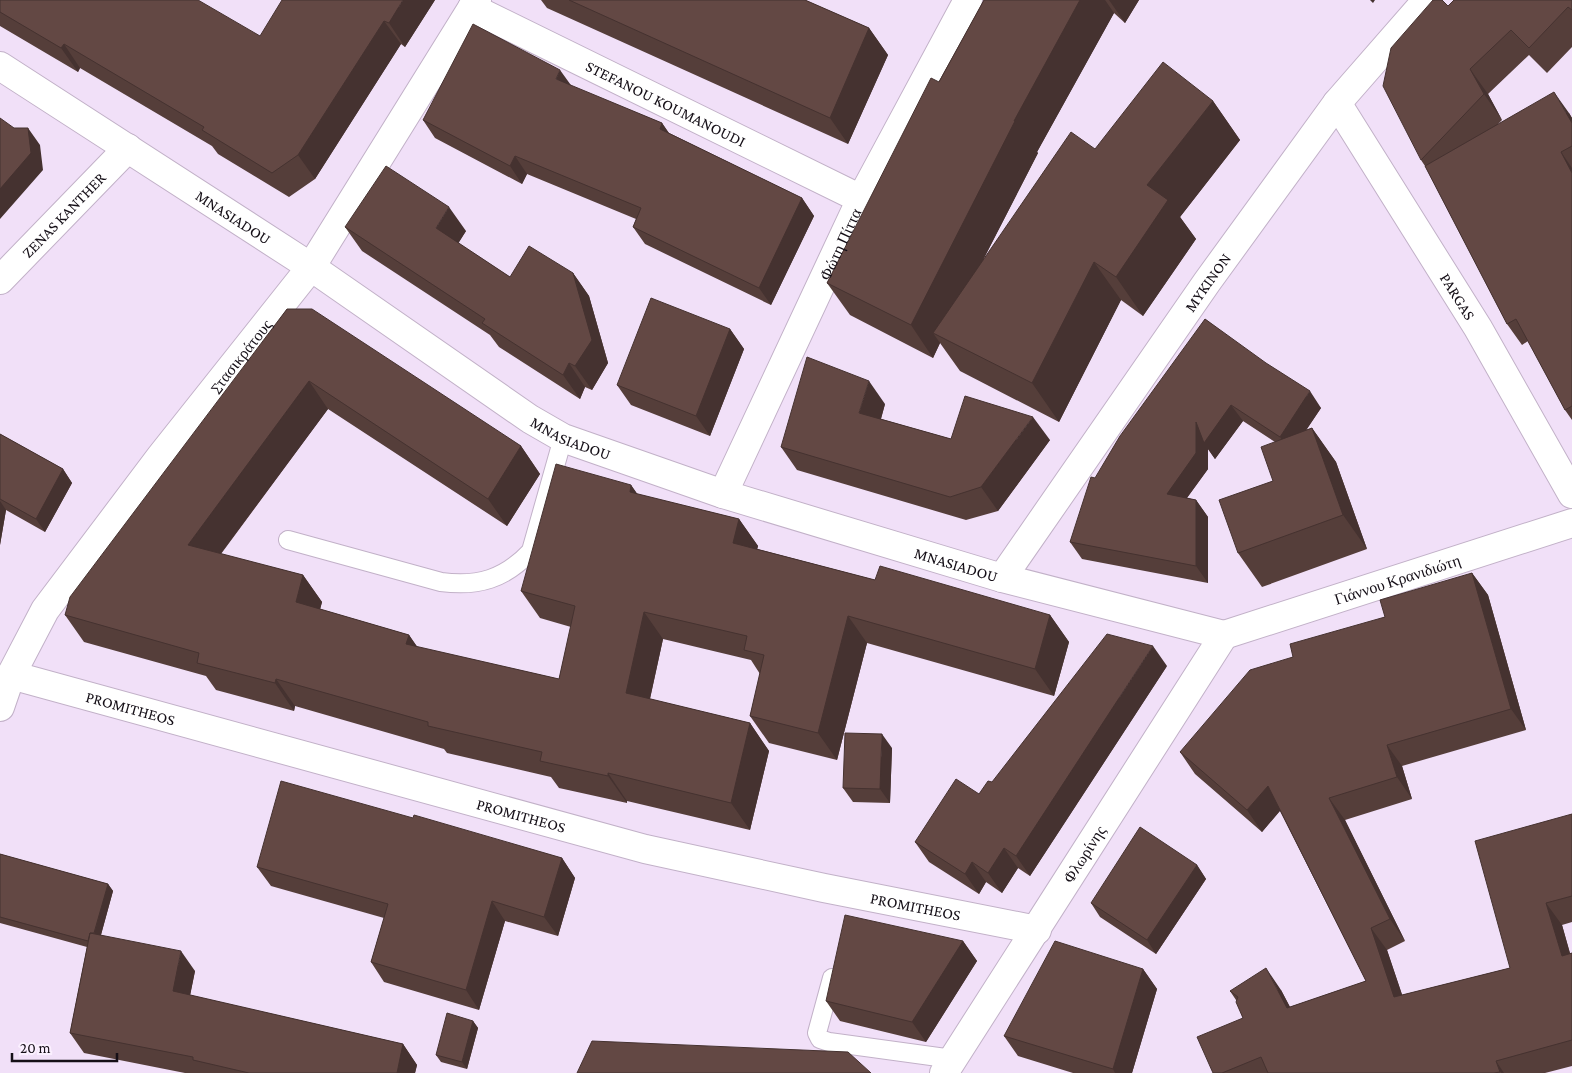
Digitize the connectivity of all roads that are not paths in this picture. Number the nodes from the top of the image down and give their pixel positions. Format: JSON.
{"nodes":[{"id":1,"x":968,"y":0,"type":"edge"},
{"id":2,"x":1427,"y":0,"type":"edge"},
{"id":3,"x":475,"y":4,"type":"edge"},
{"id":4,"x":0,"y":66,"type":"edge"},
{"id":5,"x":1337,"y":103,"type":"junction"},
{"id":6,"x":128,"y":148,"type":"junction"},
{"id":7,"x":861,"y":199,"type":"junction"},
{"id":8,"x":311,"y":267,"type":"junction"},
{"id":9,"x":0,"y":280,"type":"edge"},
{"id":10,"x":563,"y":438,"type":"junction"},
{"id":11,"x":723,"y":494,"type":"junction"},
{"id":12,"x":1572,"y":494,"type":"edge"},
{"id":13,"x":1572,"y":522,"type":"edge"},
{"id":14,"x":288,"y":540,"type":"dead end"},
{"id":15,"x":1002,"y":578,"type":"junction"},
{"id":16,"x":1224,"y":635,"type":"junction"},
{"id":17,"x":11,"y":675,"type":"junction"},
{"id":18,"x":0,"y":707,"type":"edge"},
{"id":19,"x":1037,"y":930,"type":"junction"},
{"id":20,"x":837,"y":959,"type":"edge"},
{"id":21,"x":949,"y":1066,"type":"edge"}],
"edges":[{"from":1,"to":7,"type":"street","name":"Φώτη Πίττα"},
{"from":2,"to":5,"type":"street","name":"MYKINON"},
{"from":3,"to":7,"type":"street","name":"STEFANOU KOUMANOUDI"},
{"from":3,"to":8,"type":"street","name":"Στασικράτους"},
{"from":4,"to":6,"type":"street","name":"MNASIADOU"},
{"from":5,"to":12,"type":"street","name":"PARGAS"},
{"from":5,"to":15,"type":"street","name":"MYKINON"},
{"from":6,"to":8,"type":"street","name":"MNASIADOU"},
{"from":6,"to":9,"type":"street","name":"ZENAS KANTHER"},
{"from":7,"to":11,"type":"street","name":"Φώτη Πίττα"},
{"from":8,"to":10,"type":"street","name":"MNASIADOU"},
{"from":8,"to":17,"type":"street","name":"Στασικράτους"},
{"from":10,"to":11,"type":"street","name":"MNASIADOU"},
{"from":10,"to":14,"type":"lane"},
{"from":11,"to":15,"type":"street","name":"MNASIADOU"},
{"from":13,"to":16,"type":"street","name":"Γιάννου Κρανιδιώτη"},
{"from":15,"to":16,"type":"street","name":"MNASIADOU"},
{"from":16,"to":19,"type":"street","name":"Φλωρίνης"},
{"from":17,"to":18,"type":"street","name":"Στασικράτους"},
{"from":17,"to":19,"type":"street","name":"PROMITHEOS"},
{"from":19,"to":21,"type":"street","name":"Φλωρίνης"},
{"from":20,"to":21,"type":"lane"}]}
